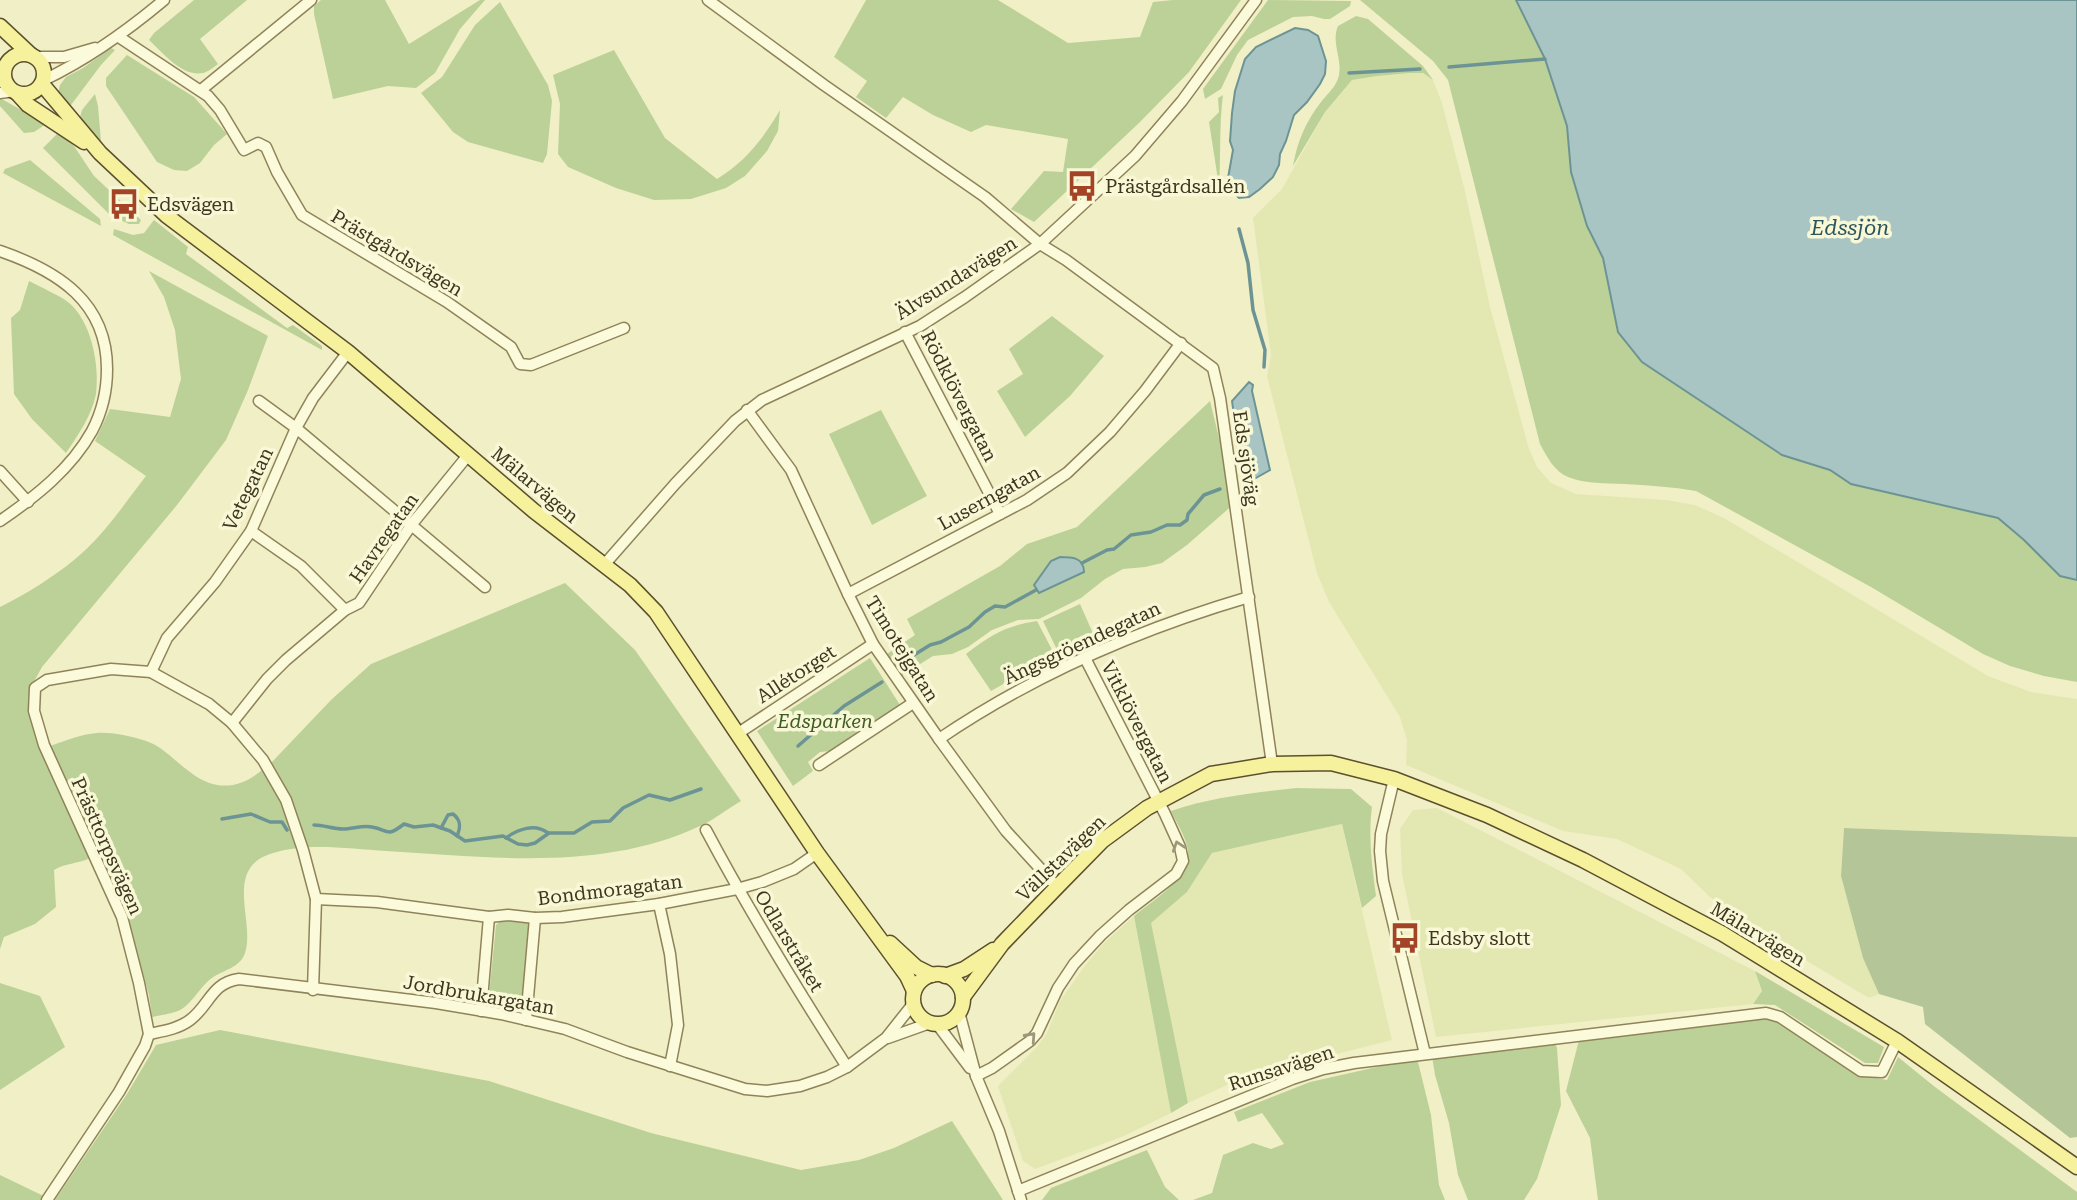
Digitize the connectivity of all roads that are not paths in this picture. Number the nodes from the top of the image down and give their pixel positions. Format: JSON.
{"nodes":[{"id":1,"x":164,"y":0,"type":"edge"},
{"id":2,"x":311,"y":0,"type":"edge"},
{"id":3,"x":708,"y":0,"type":"edge"},
{"id":4,"x":1256,"y":0,"type":"edge"},
{"id":5,"x":0,"y":26,"type":"edge"},
{"id":6,"x":119,"y":37,"type":"junction"},
{"id":7,"x":104,"y":46,"type":"junction"},
{"id":8,"x":33,"y":56,"type":"junction"},
{"id":9,"x":3,"y":64,"type":"edge"},
{"id":10,"x":43,"y":82,"type":"junction"},
{"id":11,"x":201,"y":90,"type":"junction"},
{"id":12,"x":11,"y":93,"type":"edge"},
{"id":13,"x":100,"y":153,"type":"junction"},
{"id":14,"x":1040,"y":243,"type":"junction"},
{"id":15,"x":0,"y":251,"type":"edge"},
{"id":16,"x":624,"y":328,"type":"dead end"},
{"id":17,"x":905,"y":331,"type":"junction"},
{"id":18,"x":1181,"y":343,"type":"junction"},
{"id":19,"x":348,"y":352,"type":"junction"},
{"id":20,"x":259,"y":401,"type":"dead end"},
{"id":21,"x":747,"y":410,"type":"junction"},
{"id":22,"x":296,"y":428,"type":"junction"},
{"id":23,"x":469,"y":454,"type":"junction"},
{"id":24,"x":0,"y":471,"type":"edge"},
{"id":25,"x":28,"y":502,"type":"junction"},
{"id":26,"x":1000,"y":514,"type":"junction"},
{"id":27,"x":0,"y":521,"type":"edge"},
{"id":28,"x":412,"y":524,"type":"junction"},
{"id":29,"x":251,"y":531,"type":"junction"},
{"id":30,"x":604,"y":565,"type":"junction"},
{"id":31,"x":485,"y":587,"type":"dead end"},
{"id":32,"x":848,"y":594,"type":"junction"},
{"id":33,"x":1249,"y":597,"type":"junction"},
{"id":34,"x":345,"y":610,"type":"junction"},
{"id":35,"x":873,"y":644,"type":"junction"},
{"id":36,"x":1085,"y":658,"type":"junction"},
{"id":37,"x":151,"y":673,"type":"junction"},
{"id":38,"x":913,"y":703,"type":"junction"},
{"id":39,"x":232,"y":723,"type":"junction"},
{"id":40,"x":737,"y":734,"type":"junction"},
{"id":41,"x":939,"y":739,"type":"junction"},
{"id":42,"x":1272,"y":764,"type":"junction"},
{"id":43,"x":819,"y":765,"type":"dead end"},
{"id":44,"x":1394,"y":779,"type":"junction"},
{"id":45,"x":1158,"y":801,"type":"junction"},
{"id":46,"x":706,"y":830,"type":"dead end"},
{"id":47,"x":817,"y":853,"type":"junction"},
{"id":48,"x":1057,"y":887,"type":"junction"},
{"id":49,"x":737,"y":889,"type":"junction"},
{"id":50,"x":316,"y":899,"type":"junction"},
{"id":51,"x":659,"y":904,"type":"junction"},
{"id":52,"x":489,"y":917,"type":"junction"},
{"id":53,"x":535,"y":918,"type":"junction"},
{"id":54,"x":866,"y":920,"type":"junction"},
{"id":55,"x":1002,"y":944,"type":"junction"},
{"id":56,"x":939,"y":975,"type":"junction"},
{"id":57,"x":313,"y":990,"type":"junction"},
{"id":58,"x":914,"y":997,"type":"junction"},
{"id":59,"x":963,"y":998,"type":"junction"},
{"id":60,"x":481,"y":1011,"type":"junction"},
{"id":61,"x":959,"y":1012,"type":"junction"},
{"id":62,"x":526,"y":1020,"type":"junction"},
{"id":63,"x":934,"y":1024,"type":"junction"},
{"id":64,"x":149,"y":1034,"type":"junction"},
{"id":65,"x":886,"y":1038,"type":"junction"},
{"id":66,"x":1898,"y":1041,"type":"junction"},
{"id":67,"x":1425,"y":1054,"type":"junction"},
{"id":68,"x":670,"y":1066,"type":"junction"},
{"id":69,"x":848,"y":1066,"type":"junction"},
{"id":70,"x":976,"y":1076,"type":"junction"},
{"id":71,"x":2077,"y":1167,"type":"edge"},
{"id":72,"x":1020,"y":1195,"type":"edge"},
{"id":73,"x":47,"y":1200,"type":"edge"}],
"edges":[{"from":1,"to":6,"type":"street"},
{"from":2,"to":11,"type":"street"},
{"from":3,"to":14,"type":"street"},
{"from":4,"to":14,"type":"street","name":"Älvsundavägen"},
{"from":5,"to":8,"type":"main road"},
{"from":6,"to":7,"type":"street"},
{"from":6,"to":11,"type":"street","name":"Prästgårdsvägen"},
{"from":7,"to":8,"type":"street"},
{"from":7,"to":10,"type":"street"},
{"from":8,"to":9,"type":"main road"},
{"from":8,"to":10,"type":"main road"},
{"from":9,"to":12,"type":"main road"},
{"from":10,"to":12,"type":"main road"},
{"from":10,"to":13,"type":"main road","name":"Mälarvägen"},
{"from":11,"to":16,"type":"street","name":"Prästgårdsvägen"},
{"from":12,"to":13,"type":"main road","name":"Mälarvägen"},
{"from":13,"to":19,"type":"main road","name":"Mälarvägen"},
{"from":14,"to":17,"type":"street","name":"Älvsundavägen"},
{"from":14,"to":18,"type":"street","name":"Eds sjöväg"},
{"from":15,"to":25,"type":"street"},
{"from":17,"to":21,"type":"street","name":"Älvsundavägen"},
{"from":17,"to":26,"type":"street","name":"Rödklövergatan"},
{"from":18,"to":26,"type":"street","name":"Luserngatan"},
{"from":18,"to":33,"type":"street","name":"Eds sjöväg"},
{"from":19,"to":22,"type":"street","name":"Vetegatan"},
{"from":19,"to":23,"type":"main road","name":"Mälarvägen"},
{"from":20,"to":22,"type":"street"},
{"from":21,"to":30,"type":"street","name":"Älvsundavägen"},
{"from":21,"to":32,"type":"street","name":"Timotejgatan"},
{"from":22,"to":28,"type":"street"},
{"from":22,"to":29,"type":"street","name":"Vetegatan"},
{"from":23,"to":28,"type":"street","name":"Havregatan"},
{"from":23,"to":30,"type":"main road","name":"Mälarvägen"},
{"from":24,"to":25,"type":"street"},
{"from":25,"to":27,"type":"street"},
{"from":26,"to":32,"type":"street","name":"Luserngatan"},
{"from":28,"to":31,"type":"street"},
{"from":28,"to":34,"type":"street","name":"Havregatan"},
{"from":29,"to":34,"type":"street"},
{"from":29,"to":37,"type":"street","name":"Vetegatan"},
{"from":30,"to":40,"type":"main road","name":"Mälarvägen"},
{"from":32,"to":35,"type":"street","name":"Timotejgatan"},
{"from":33,"to":36,"type":"street","name":"Ängsgröendegatan"},
{"from":33,"to":42,"type":"street","name":"Eds sjöväg"},
{"from":34,"to":39,"type":"street","name":"Havregatan"},
{"from":35,"to":38,"type":"street","name":"Timotejgatan"},
{"from":35,"to":40,"type":"street","name":"Allétorget"},
{"from":36,"to":41,"type":"street","name":"Ängsgröendegatan"},
{"from":36,"to":45,"type":"street","name":"Vitklövergatan"},
{"from":37,"to":39,"type":"street"},
{"from":37,"to":64,"type":"street","name":"Prästtorpsvägen"},
{"from":38,"to":41,"type":"street","name":"Timotejgatan"},
{"from":38,"to":43,"type":"street"},
{"from":39,"to":50,"type":"street"},
{"from":40,"to":47,"type":"main road","name":"Mälarvägen"},
{"from":41,"to":48,"type":"street","name":"Timotejgatan"},
{"from":42,"to":44,"type":"main road","name":"Vällstavägen"},
{"from":42,"to":45,"type":"main road","name":"Vällstavägen"},
{"from":44,"to":66,"type":"main road","name":"Mälarvägen"},
{"from":44,"to":67,"type":"street"},
{"from":45,"to":48,"type":"main road","name":"Vällstavägen"},
{"from":70,"to":45,"type":"street","name":"Vitklövergatan","one_way":true},
{"from":46,"to":49,"type":"street","name":"Odlarstråket"},
{"from":47,"to":49,"type":"street","name":"Bondmoragatan"},
{"from":47,"to":54,"type":"main road","name":"Mälarvägen"},
{"from":48,"to":55,"type":"main road","name":"Vällstavägen"},
{"from":49,"to":51,"type":"street","name":"Bondmoragatan"},
{"from":49,"to":69,"type":"street","name":"Odlarstråket"},
{"from":50,"to":52,"type":"street","name":"Bondmoragatan"},
{"from":50,"to":57,"type":"street"},
{"from":51,"to":53,"type":"street","name":"Bondmoragatan"},
{"from":51,"to":68,"type":"street"},
{"from":52,"to":53,"type":"street","name":"Bondmoragatan"},
{"from":52,"to":60,"type":"street"},
{"from":53,"to":62,"type":"street"},
{"from":54,"to":56,"type":"main road","name":"Mälarvägen"},
{"from":54,"to":58,"type":"main road","name":"Mälarvägen"},
{"from":55,"to":56,"type":"main road","name":"Vällstavägen"},
{"from":55,"to":59,"type":"main road","name":"Vällstavägen"},
{"from":56,"to":58,"type":"main road"},
{"from":56,"to":59,"type":"main road"},
{"from":57,"to":60,"type":"street","name":"Jordbrukargatan"},
{"from":57,"to":64,"type":"street","name":"Jordbrukargatan"},
{"from":58,"to":63,"type":"main road"},
{"from":58,"to":65,"type":"street","name":"Jordbrukargatan"},
{"from":59,"to":61,"type":"main road"},
{"from":60,"to":62,"type":"street","name":"Jordbrukargatan"},
{"from":61,"to":63,"type":"main road"},
{"from":61,"to":70,"type":"street"},
{"from":62,"to":68,"type":"street","name":"Jordbrukargatan"},
{"from":63,"to":65,"type":"street","name":"Jordbrukargatan"},
{"from":63,"to":70,"type":"street"},
{"from":64,"to":73,"type":"street"},
{"from":65,"to":69,"type":"street","name":"Jordbrukargatan"},
{"from":66,"to":67,"type":"street","name":"Runsavägen"},
{"from":66,"to":71,"type":"main road","name":"Mälarvägen"},
{"from":67,"to":72,"type":"street","name":"Runsavägen"},
{"from":68,"to":69,"type":"street","name":"Jordbrukargatan"},
{"from":70,"to":72,"type":"street"}]}
